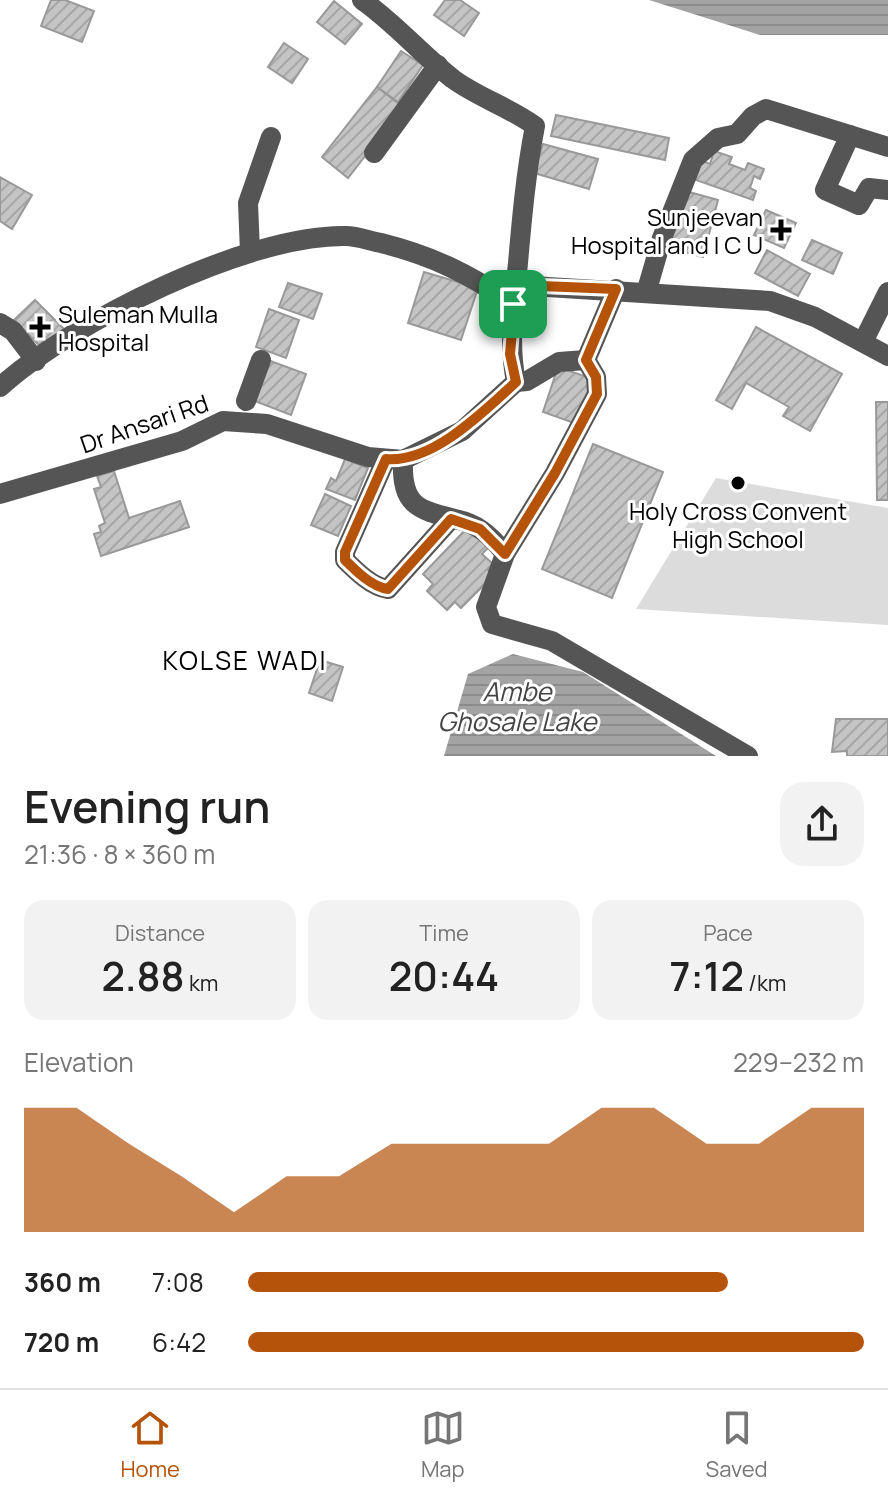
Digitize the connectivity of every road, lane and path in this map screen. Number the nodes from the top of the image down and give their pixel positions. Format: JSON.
{"nodes":[{"id":1,"x":362,"y":0,"type":"edge"},
{"id":2,"x":438,"y":65,"type":"junction"},
{"id":3,"x":850,"y":135,"type":"junction"},
{"id":4,"x":271,"y":137,"type":"dead end"},
{"id":5,"x":888,"y":147,"type":"edge"},
{"id":6,"x":374,"y":153,"type":"dead end"},
{"id":7,"x":888,"y":190,"type":"edge"},
{"id":8,"x":250,"y":252,"type":"junction"},
{"id":9,"x":616,"y":289,"type":"junction"},
{"id":10,"x":888,"y":292,"type":"edge"},
{"id":11,"x":646,"y":293,"type":"junction"},
{"id":12,"x":514,"y":295,"type":"junction"},
{"id":13,"x":0,"y":323,"type":"edge"},
{"id":14,"x":863,"y":342,"type":"junction"},
{"id":15,"x":888,"y":356,"type":"edge"},
{"id":16,"x":261,"y":360,"type":"dead end"},
{"id":17,"x":586,"y":360,"type":"junction"},
{"id":18,"x":36,"y":361,"type":"junction"},
{"id":19,"x":516,"y":382,"type":"junction"},
{"id":20,"x":0,"y":387,"type":"edge"},
{"id":21,"x":246,"y":401,"type":"dead end"},
{"id":22,"x":394,"y":460,"type":"junction"},
{"id":23,"x":0,"y":494,"type":"edge"},
{"id":24,"x":451,"y":519,"type":"junction"},
{"id":25,"x":505,"y":554,"type":"junction"},
{"id":26,"x":748,"y":756,"type":"edge"}],
"edges":[{"from":1,"to":2,"type":"street"},
{"from":2,"to":6,"type":"street"},
{"from":2,"to":12,"type":"street"},
{"from":3,"to":5,"type":"street"},
{"from":3,"to":7,"type":"street"},
{"from":3,"to":11,"type":"street"},
{"from":4,"to":8,"type":"street"},
{"from":8,"to":12,"type":"street"},
{"from":8,"to":18,"type":"street"},
{"from":9,"to":11,"type":"street"},
{"from":9,"to":12,"type":"street"},
{"from":9,"to":17,"type":"street"},
{"from":10,"to":14,"type":"street"},
{"from":11,"to":14,"type":"street"},
{"from":12,"to":19,"type":"street"},
{"from":13,"to":18,"type":"street"},
{"from":14,"to":15,"type":"street"},
{"from":16,"to":21,"type":"street"},
{"from":17,"to":19,"type":"street"},
{"from":17,"to":25,"type":"street"},
{"from":18,"to":20,"type":"street"},
{"from":19,"to":22,"type":"street"},
{"from":22,"to":23,"type":"street","name":"Dr Ansari Rd"},
{"from":22,"to":24,"type":"street"},
{"from":22,"to":24,"type":"street"},
{"from":24,"to":25,"type":"street"},
{"from":25,"to":26,"type":"street"}]}
